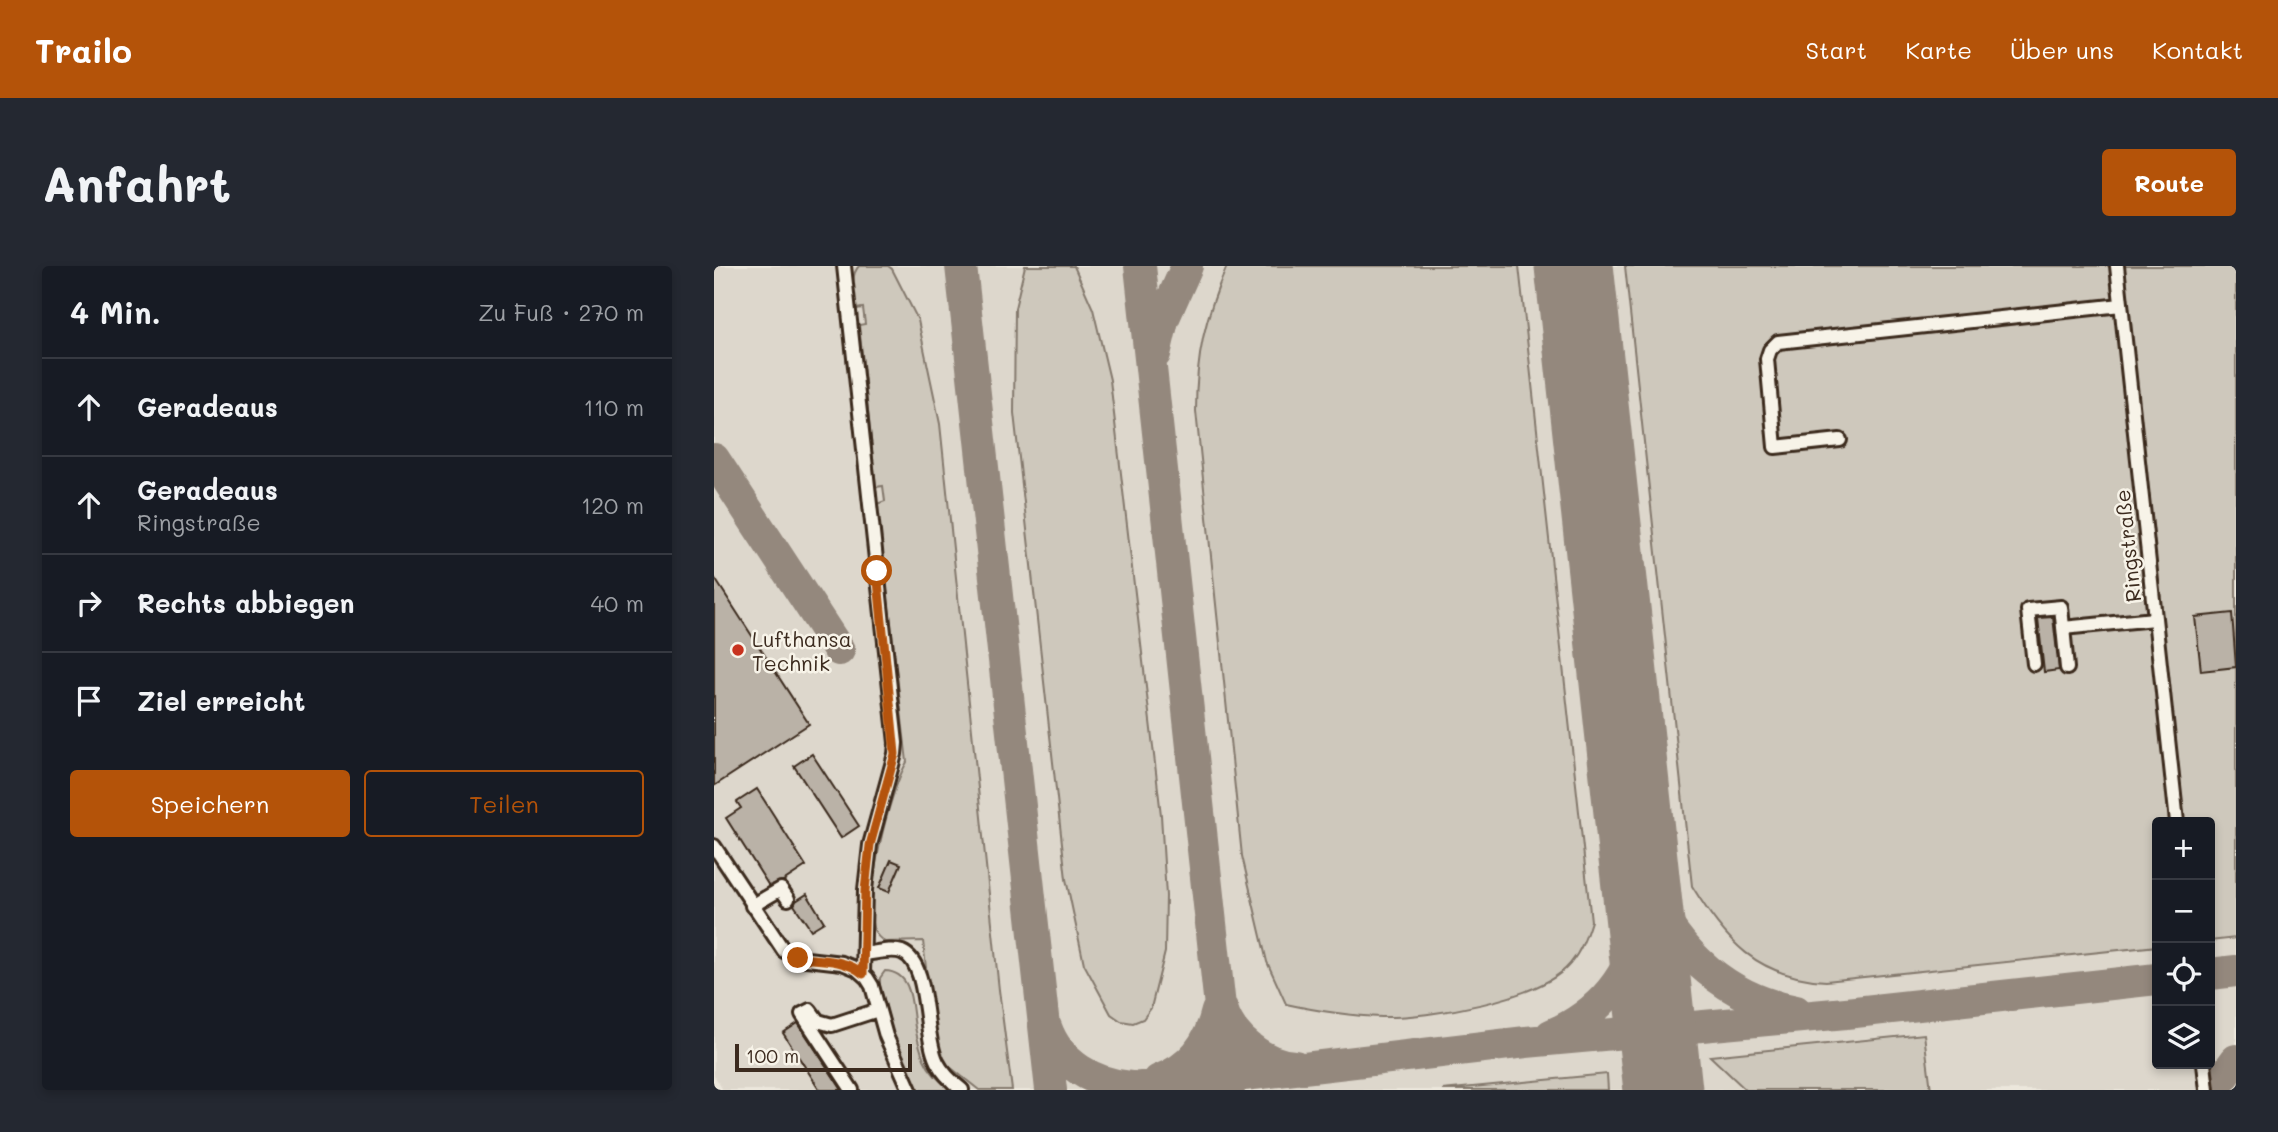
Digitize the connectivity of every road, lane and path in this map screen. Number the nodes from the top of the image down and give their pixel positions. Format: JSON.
{"nodes":[{"id":1,"x":844,"y":266,"type":"edge"},
{"id":2,"x":2117,"y":266,"type":"edge"},
{"id":3,"x":2121,"y":305,"type":"junction"},
{"id":4,"x":1840,"y":440,"type":"dead end"},
{"id":5,"x":2154,"y":619,"type":"junction"},
{"id":6,"x":2063,"y":628,"type":"junction"},
{"id":7,"x":2034,"y":664,"type":"dead end"},
{"id":8,"x":2067,"y":668,"type":"dead end"},
{"id":9,"x":2177,"y":817,"type":"edge"},
{"id":10,"x":714,"y":846,"type":"edge"},
{"id":11,"x":788,"y":899,"type":"dead end"},
{"id":12,"x":752,"y":906,"type":"junction"},
{"id":13,"x":864,"y":954,"type":"junction"},
{"id":14,"x":863,"y":974,"type":"junction"},
{"id":15,"x":878,"y":1010,"type":"junction"},
{"id":16,"x":2205,"y":1069,"type":"edge"},
{"id":17,"x":852,"y":1090,"type":"edge"},
{"id":18,"x":910,"y":1090,"type":"edge"},
{"id":19,"x":962,"y":1090,"type":"edge"},
{"id":20,"x":2207,"y":1090,"type":"edge"}],
"edges":[{"from":1,"to":13,"type":"lane"},
{"from":2,"to":3,"type":"lane","name":"Ringstraße"},
{"from":3,"to":4,"type":"lane"},
{"from":3,"to":5,"type":"lane","name":"Ringstraße"},
{"from":5,"to":6,"type":"lane"},
{"from":5,"to":9,"type":"lane","name":"Ringstraße"},
{"from":6,"to":7,"type":"lane"},
{"from":6,"to":8,"type":"lane"},
{"from":10,"to":12,"type":"lane"},
{"from":11,"to":12,"type":"lane"},
{"from":12,"to":14,"type":"lane"},
{"from":13,"to":14,"type":"lane"},
{"from":13,"to":19,"type":"lane"},
{"from":14,"to":15,"type":"lane"},
{"from":15,"to":17,"type":"lane"},
{"from":15,"to":18,"type":"lane"},
{"from":16,"to":20,"type":"lane"}]}
